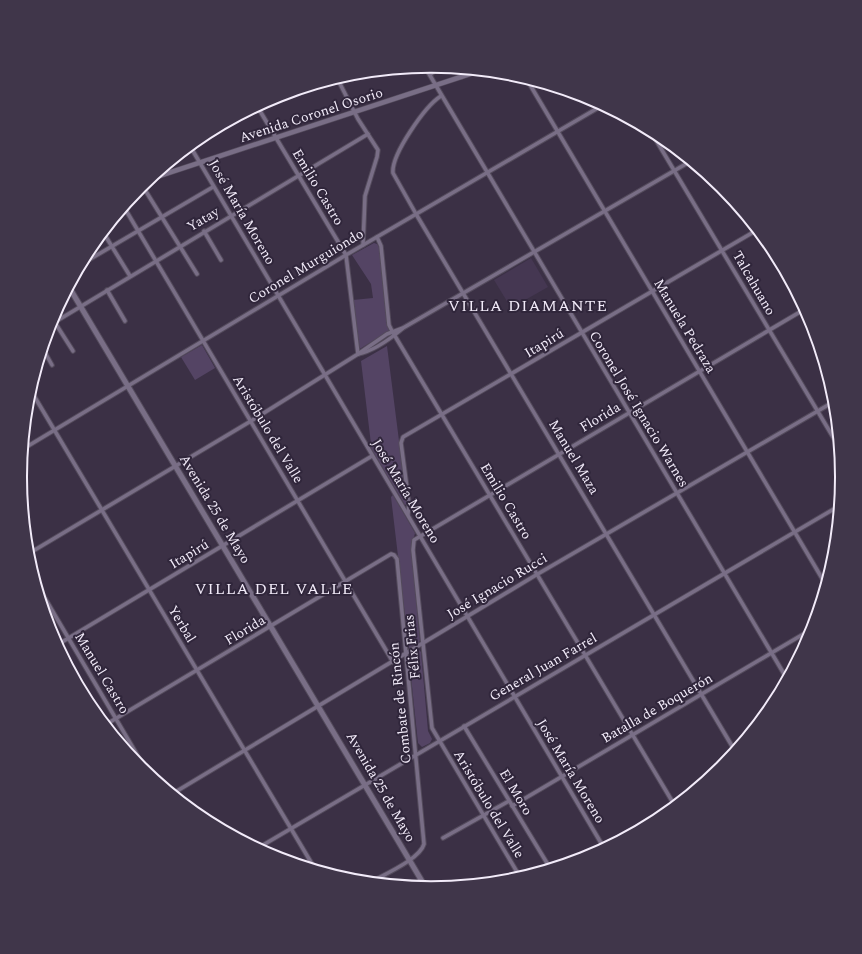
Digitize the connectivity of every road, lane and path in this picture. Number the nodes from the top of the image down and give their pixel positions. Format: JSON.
{"nodes":[{"id":1,"x":430,"y":75,"type":"edge"},
{"id":2,"x":468,"y":75,"type":"edge"},
{"id":3,"x":461,"y":77,"type":"joint"},
{"id":4,"x":340,"y":84,"type":"edge"},
{"id":5,"x":435,"y":85,"type":"junction"},
{"id":6,"x":530,"y":86,"type":"edge"},
{"id":7,"x":441,"y":96,"type":"junction"},
{"id":8,"x":596,"y":109,"type":"edge"},
{"id":9,"x":260,"y":111,"type":"edge"},
{"id":10,"x":356,"y":113,"type":"junction"},
{"id":11,"x":556,"y":132,"type":"junction"},
{"id":12,"x":368,"y":134,"type":"junction"},
{"id":13,"x":276,"y":138,"type":"junction"},
{"id":14,"x":658,"y":143,"type":"edge"},
{"id":15,"x":193,"y":151,"type":"edge"},
{"id":16,"x":200,"y":162,"type":"junction"},
{"id":17,"x":686,"y":164,"type":"edge"},
{"id":18,"x":674,"y":170,"type":"junction"},
{"id":19,"x":486,"y":173,"type":"junction"},
{"id":20,"x":163,"y":174,"type":"edge"},
{"id":21,"x":300,"y":175,"type":"junction"},
{"id":22,"x":213,"y":187,"type":"junction"},
{"id":23,"x":145,"y":191,"type":"edge"},
{"id":24,"x":127,"y":211,"type":"edge"},
{"id":25,"x":604,"y":212,"type":"junction"},
{"id":26,"x":416,"y":214,"type":"junction"},
{"id":27,"x":230,"y":215,"type":"junction"},
{"id":28,"x":161,"y":217,"type":"junction"},
{"id":29,"x":138,"y":231,"type":"junction"},
{"id":30,"x":204,"y":231,"type":"junction"},
{"id":31,"x":753,"y":232,"type":"edge"},
{"id":32,"x":106,"y":237,"type":"edge"},
{"id":33,"x":377,"y":237,"type":"junction"},
{"id":34,"x":363,"y":245,"type":"junction"},
{"id":35,"x":112,"y":246,"type":"junction"},
{"id":36,"x":180,"y":246,"type":"junction"},
{"id":37,"x":722,"y":251,"type":"junction"},
{"id":38,"x":534,"y":252,"type":"junction"},
{"id":39,"x":346,"y":255,"type":"junction"},
{"id":40,"x":92,"y":258,"type":"edge"},
{"id":41,"x":221,"y":260,"type":"dead end"},
{"id":42,"x":156,"y":261,"type":"junction"},
{"id":43,"x":197,"y":274,"type":"dead end"},
{"id":44,"x":130,"y":276,"type":"junction"},
{"id":45,"x":107,"y":290,"type":"junction"},
{"id":46,"x":72,"y":292,"type":"edge"},
{"id":47,"x":652,"y":292,"type":"junction"},
{"id":48,"x":463,"y":293,"type":"junction"},
{"id":49,"x":278,"y":296,"type":"junction"},
{"id":50,"x":80,"y":306,"type":"junction"},
{"id":51,"x":800,"y":312,"type":"edge"},
{"id":52,"x":61,"y":316,"type":"edge"},
{"id":53,"x":125,"y":321,"type":"dead end"},
{"id":54,"x":57,"y":326,"type":"edge"},
{"id":55,"x":403,"y":328,"type":"junction"},
{"id":56,"x":392,"y":331,"type":"junction"},
{"id":57,"x":769,"y":331,"type":"junction"},
{"id":58,"x":582,"y":333,"type":"junction"},
{"id":59,"x":395,"y":336,"type":"junction"},
{"id":60,"x":203,"y":340,"type":"junction"},
{"id":61,"x":73,"y":351,"type":"dead end"},
{"id":62,"x":358,"y":354,"type":"junction"},
{"id":63,"x":46,"y":355,"type":"edge"},
{"id":64,"x":52,"y":365,"type":"dead end"},
{"id":65,"x":700,"y":372,"type":"junction"},
{"id":66,"x":325,"y":374,"type":"junction"},
{"id":67,"x":512,"y":375,"type":"junction"},
{"id":68,"x":128,"y":385,"type":"junction"},
{"id":69,"x":35,"y":397,"type":"edge"},
{"id":70,"x":828,"y":405,"type":"edge"},
{"id":71,"x":818,"y":411,"type":"junction"},
{"id":72,"x":629,"y":413,"type":"junction"},
{"id":73,"x":442,"y":416,"type":"junction"},
{"id":74,"x":251,"y":422,"type":"junction"},
{"id":75,"x":55,"y":430,"type":"junction"},
{"id":76,"x":833,"y":437,"type":"edge"},
{"id":77,"x":28,"y":446,"type":"edge"},
{"id":78,"x":747,"y":452,"type":"junction"},
{"id":79,"x":560,"y":454,"type":"junction"},
{"id":80,"x":372,"y":456,"type":"junction"},
{"id":81,"x":176,"y":466,"type":"junction"},
{"id":82,"x":676,"y":493,"type":"junction"},
{"id":83,"x":490,"y":496,"type":"junction"},
{"id":84,"x":298,"y":501,"type":"junction"},
{"id":85,"x":834,"y":509,"type":"edge"},
{"id":86,"x":102,"y":510,"type":"junction"},
{"id":87,"x":408,"y":515,"type":"junction"},
{"id":88,"x":794,"y":531,"type":"junction"},
{"id":89,"x":606,"y":534,"type":"junction"},
{"id":90,"x":420,"y":536,"type":"junction"},
{"id":91,"x":223,"y":546,"type":"junction"},
{"id":92,"x":34,"y":550,"type":"edge"},
{"id":93,"x":394,"y":555,"type":"joint"},
{"id":94,"x":724,"y":573,"type":"junction"},
{"id":95,"x":536,"y":575,"type":"junction"},
{"id":96,"x":822,"y":577,"type":"edge"},
{"id":97,"x":346,"y":582,"type":"junction"},
{"id":98,"x":150,"y":590,"type":"junction"},
{"id":99,"x":46,"y":600,"type":"edge"},
{"id":100,"x":654,"y":614,"type":"junction"},
{"id":101,"x":467,"y":617,"type":"junction"},
{"id":102,"x":272,"y":627,"type":"junction"},
{"id":103,"x":802,"y":636,"type":"edge"},
{"id":104,"x":68,"y":639,"type":"junction"},
{"id":105,"x":63,"y":642,"type":"edge"},
{"id":106,"x":423,"y":644,"type":"junction"},
{"id":107,"x":772,"y":653,"type":"junction"},
{"id":108,"x":406,"y":654,"type":"junction"},
{"id":109,"x":584,"y":655,"type":"junction"},
{"id":110,"x":393,"y":662,"type":"junction"},
{"id":111,"x":197,"y":671,"type":"junction"},
{"id":112,"x":784,"y":674,"type":"edge"},
{"id":113,"x":702,"y":695,"type":"junction"},
{"id":114,"x":514,"y":696,"type":"junction"},
{"id":115,"x":319,"y":706,"type":"junction"},
{"id":116,"x":116,"y":719,"type":"junction"},
{"id":117,"x":110,"y":723,"type":"edge"},
{"id":118,"x":464,"y":726,"type":"junction"},
{"id":119,"x":632,"y":736,"type":"junction"},
{"id":120,"x":438,"y":741,"type":"junction"},
{"id":121,"x":732,"y":746,"type":"edge"},
{"id":122,"x":245,"y":751,"type":"junction"},
{"id":123,"x":136,"y":753,"type":"edge"},
{"id":124,"x":416,"y":755,"type":"junction"},
{"id":125,"x":562,"y":776,"type":"junction"},
{"id":126,"x":366,"y":784,"type":"junction"},
{"id":127,"x":177,"y":791,"type":"edge"},
{"id":128,"x":509,"y":801,"type":"junction"},
{"id":129,"x":671,"y":802,"type":"edge"},
{"id":130,"x":512,"y":806,"type":"junction"},
{"id":131,"x":483,"y":815,"type":"junction"},
{"id":132,"x":291,"y":829,"type":"junction"},
{"id":133,"x":443,"y":838,"type":"dead end"},
{"id":134,"x":601,"y":843,"type":"edge"},
{"id":135,"x":264,"y":845,"type":"edge"},
{"id":136,"x":410,"y":860,"type":"junction"},
{"id":137,"x":311,"y":863,"type":"edge"},
{"id":138,"x":547,"y":864,"type":"edge"},
{"id":139,"x":517,"y":871,"type":"edge"},
{"id":140,"x":378,"y":878,"type":"edge"},
{"id":141,"x":422,"y":881,"type":"edge"}],
"edges":[{"from":1,"to":5,"type":"street","name":"Coronel José Ignacio Warnes"},
{"from":2,"to":3,"type":"street","name":"Avenida Coronel Osorio"},
{"from":3,"to":5,"type":"street","name":"Avenida Coronel Osorio"},
{"from":4,"to":10,"type":"street"},
{"from":5,"to":7,"type":"street","name":"Coronel José Ignacio Warnes"},
{"from":5,"to":10,"type":"street","name":"Avenida Coronel Osorio"},
{"from":6,"to":11,"type":"street","name":"Manuela Pedraza"},
{"from":7,"to":19,"type":"street","name":"Coronel José Ignacio Warnes"},
{"from":7,"to":26,"type":"street","name":"Manuel Maza"},
{"from":8,"to":11,"type":"street","name":"Coronel Murguiondo"},
{"from":9,"to":13,"type":"street","name":"Emilio Castro"},
{"from":10,"to":12,"type":"street"},
{"from":10,"to":13,"type":"street","name":"Avenida Coronel Osorio"},
{"from":11,"to":19,"type":"street","name":"Coronel Murguiondo"},
{"from":11,"to":25,"type":"street","name":"Manuela Pedraza"},
{"from":12,"to":21,"type":"street","name":"Yatay"},
{"from":12,"to":34,"type":"street"},
{"from":13,"to":16,"type":"street","name":"Avenida Coronel Osorio"},
{"from":13,"to":21,"type":"street","name":"Emilio Castro"},
{"from":14,"to":18,"type":"street","name":"Talcahuano"},
{"from":15,"to":16,"type":"street","name":"José María Moreno"},
{"from":16,"to":20,"type":"street","name":"Avenida Coronel Osorio"},
{"from":16,"to":22,"type":"street","name":"José María Moreno"},
{"from":17,"to":18,"type":"street"},
{"from":18,"to":25,"type":"street"},
{"from":18,"to":37,"type":"street","name":"Talcahuano"},
{"from":19,"to":26,"type":"street","name":"Coronel Murguiondo"},
{"from":19,"to":38,"type":"street","name":"Coronel José Ignacio Warnes"},
{"from":21,"to":27,"type":"street","name":"Yatay"},
{"from":21,"to":39,"type":"street","name":"Emilio Castro"},
{"from":22,"to":27,"type":"street","name":"José María Moreno"},
{"from":22,"to":28,"type":"street"},
{"from":23,"to":28,"type":"street"},
{"from":24,"to":29,"type":"street","name":"Aristóbulo del Valle"},
{"from":25,"to":38,"type":"street"},
{"from":25,"to":47,"type":"street","name":"Manuela Pedraza"},
{"from":26,"to":33,"type":"street","name":"Coronel Murguiondo"},
{"from":26,"to":48,"type":"street","name":"Manuel Maza"},
{"from":27,"to":30,"type":"street","name":"Yatay"},
{"from":27,"to":49,"type":"street","name":"José María Moreno"},
{"from":28,"to":29,"type":"street"},
{"from":28,"to":36,"type":"street"},
{"from":29,"to":35,"type":"street"},
{"from":29,"to":42,"type":"street","name":"Aristóbulo del Valle"},
{"from":30,"to":36,"type":"street","name":"Yatay"},
{"from":30,"to":41,"type":"street"},
{"from":31,"to":37,"type":"street","name":"Itapirú"},
{"from":32,"to":35,"type":"street"},
{"from":33,"to":34,"type":"street","name":"Coronel Murguiondo"},
{"from":33,"to":56,"type":"street","name":"Emilio Castro"},
{"from":34,"to":39,"type":"street","name":"Coronel Murguiondo"},
{"from":35,"to":40,"type":"street"},
{"from":35,"to":44,"type":"street"},
{"from":36,"to":42,"type":"street","name":"Yatay"},
{"from":36,"to":43,"type":"street"},
{"from":37,"to":47,"type":"street","name":"Itapirú"},
{"from":37,"to":57,"type":"street","name":"Talcahuano"},
{"from":38,"to":48,"type":"street"},
{"from":38,"to":58,"type":"street","name":"Coronel José Ignacio Warnes"},
{"from":39,"to":49,"type":"street","name":"Coronel Murguiondo"},
{"from":39,"to":62,"type":"street","name":"Emilio Castro"},
{"from":42,"to":44,"type":"street","name":"Yatay"},
{"from":42,"to":60,"type":"street","name":"Aristóbulo del Valle"},
{"from":44,"to":45,"type":"street","name":"Yatay"},
{"from":45,"to":50,"type":"street","name":"Yatay"},
{"from":45,"to":53,"type":"street"},
{"from":46,"to":50,"type":"main road","name":"Avenida 25 de Mayo"},
{"from":47,"to":58,"type":"street","name":"Itapirú"},
{"from":47,"to":65,"type":"street","name":"Manuela Pedraza"},
{"from":48,"to":55,"type":"street"},
{"from":48,"to":67,"type":"street","name":"Manuel Maza"},
{"from":49,"to":60,"type":"street","name":"Coronel Murguiondo"},
{"from":49,"to":66,"type":"street","name":"José María Moreno"},
{"from":50,"to":52,"type":"street","name":"Yatay"},
{"from":50,"to":68,"type":"main road","name":"Avenida 25 de Mayo"},
{"from":51,"to":57,"type":"street","name":"Florida"},
{"from":54,"to":61,"type":"street"},
{"from":55,"to":56,"type":"street"},
{"from":55,"to":59,"type":"street"},
{"from":56,"to":59,"type":"street","name":"Emilio Castro"},
{"from":56,"to":62,"type":"street"},
{"from":57,"to":65,"type":"street","name":"Florida"},
{"from":57,"to":71,"type":"street","name":"Talcahuano"},
{"from":58,"to":67,"type":"street","name":"Itapirú"},
{"from":58,"to":72,"type":"street","name":"Coronel José Ignacio Warnes"},
{"from":59,"to":62,"type":"street"},
{"from":59,"to":73,"type":"street","name":"Emilio Castro"},
{"from":60,"to":68,"type":"street","name":"Coronel Murguiondo"},
{"from":60,"to":74,"type":"street","name":"Aristóbulo del Valle"},
{"from":62,"to":66,"type":"street"},
{"from":63,"to":64,"type":"street"},
{"from":65,"to":72,"type":"street","name":"Florida"},
{"from":65,"to":78,"type":"street","name":"Manuela Pedraza"},
{"from":66,"to":74,"type":"street"},
{"from":66,"to":80,"type":"street","name":"José María Moreno"},
{"from":67,"to":73,"type":"street","name":"Itapirú"},
{"from":67,"to":79,"type":"street","name":"Manuel Maza"},
{"from":68,"to":75,"type":"street","name":"Coronel Murguiondo"},
{"from":68,"to":81,"type":"main road","name":"Avenida 25 de Mayo"},
{"from":69,"to":75,"type":"street","name":"Yerbal"},
{"from":70,"to":71,"type":"street","name":"José Ignacio Rucci"},
{"from":71,"to":76,"type":"street","name":"Talcahuano"},
{"from":71,"to":78,"type":"street","name":"José Ignacio Rucci"},
{"from":72,"to":79,"type":"street","name":"Florida"},
{"from":72,"to":82,"type":"street","name":"Coronel José Ignacio Warnes"},
{"from":73,"to":83,"type":"street","name":"Emilio Castro"},
{"from":73,"to":87,"type":"street","name":"Itapirú"},
{"from":74,"to":81,"type":"street"},
{"from":74,"to":84,"type":"street","name":"Aristóbulo del Valle"},
{"from":75,"to":77,"type":"street","name":"Coronel Murguiondo"},
{"from":75,"to":86,"type":"street","name":"Yerbal"},
{"from":78,"to":82,"type":"street","name":"José Ignacio Rucci"},
{"from":78,"to":88,"type":"street","name":"Manuela Pedraza"},
{"from":79,"to":83,"type":"street","name":"Florida"},
{"from":79,"to":89,"type":"street","name":"Manuel Maza"},
{"from":80,"to":84,"type":"street","name":"Itapirú"},
{"from":80,"to":87,"type":"street","name":"José María Moreno"},
{"from":81,"to":86,"type":"street"},
{"from":81,"to":91,"type":"main road","name":"Avenida 25 de Mayo"},
{"from":82,"to":89,"type":"street","name":"José Ignacio Rucci"},
{"from":82,"to":94,"type":"street","name":"Coronel José Ignacio Warnes"},
{"from":83,"to":90,"type":"street","name":"Florida"},
{"from":83,"to":95,"type":"street","name":"Emilio Castro"},
{"from":84,"to":91,"type":"street","name":"Itapirú"},
{"from":84,"to":97,"type":"street","name":"Aristóbulo del Valle"},
{"from":85,"to":88,"type":"street","name":"General Juan Farrel"},
{"from":86,"to":92,"type":"street"},
{"from":86,"to":98,"type":"street","name":"Yerbal"},
{"from":87,"to":90,"type":"street","name":"José María Moreno"},
{"from":88,"to":94,"type":"street","name":"General Juan Farrel"},
{"from":88,"to":96,"type":"street","name":"Manuela Pedraza"},
{"from":89,"to":95,"type":"street","name":"José Ignacio Rucci"},
{"from":89,"to":100,"type":"street","name":"Manuel Maza"},
{"from":90,"to":101,"type":"street","name":"José María Moreno"},
{"from":90,"to":106,"type":"street","name":"Félix Frias"},
{"from":91,"to":98,"type":"street","name":"Itapirú"},
{"from":91,"to":102,"type":"main road","name":"Avenida 25 de Mayo"},
{"from":93,"to":97,"type":"street","name":"Florida"},
{"from":93,"to":108,"type":"street","name":"Combate de Rincón"},
{"from":94,"to":100,"type":"street","name":"General Juan Farrel"},
{"from":94,"to":107,"type":"street","name":"Coronel José Ignacio Warnes"},
{"from":95,"to":101,"type":"street","name":"José Ignacio Rucci"},
{"from":95,"to":109,"type":"street","name":"Emilio Castro"},
{"from":97,"to":102,"type":"street","name":"Florida"},
{"from":97,"to":110,"type":"street","name":"Aristóbulo del Valle"},
{"from":98,"to":104,"type":"street","name":"Itapirú"},
{"from":98,"to":111,"type":"street","name":"Yerbal"},
{"from":99,"to":104,"type":"street","name":"Manuel Castro"},
{"from":100,"to":109,"type":"street","name":"General Juan Farrel"},
{"from":100,"to":113,"type":"street","name":"Manuel Maza"},
{"from":101,"to":106,"type":"street","name":"José Ignacio Rucci"},
{"from":101,"to":114,"type":"street","name":"José María Moreno"},
{"from":102,"to":111,"type":"street","name":"Florida"},
{"from":102,"to":115,"type":"main road","name":"Avenida 25 de Mayo"},
{"from":103,"to":107,"type":"street","name":"Batalla de Boquerón"},
{"from":104,"to":105,"type":"street","name":"Itapirú"},
{"from":104,"to":116,"type":"street","name":"Manuel Castro"},
{"from":106,"to":108,"type":"street","name":"José Ignacio Rucci"},
{"from":106,"to":120,"type":"street","name":"Félix Frias"},
{"from":107,"to":112,"type":"street","name":"Coronel José Ignacio Warnes"},
{"from":107,"to":113,"type":"street","name":"Batalla de Boquerón"},
{"from":108,"to":110,"type":"street","name":"José Ignacio Rucci"},
{"from":108,"to":124,"type":"street","name":"Combate de Rincón"},
{"from":109,"to":114,"type":"street","name":"General Juan Farrel"},
{"from":109,"to":119,"type":"street","name":"Emilio Castro"},
{"from":110,"to":115,"type":"street","name":"José Ignacio Rucci"},
{"from":111,"to":116,"type":"street","name":"Florida"},
{"from":111,"to":122,"type":"street","name":"Yerbal"},
{"from":113,"to":119,"type":"street","name":"Batalla de Boquerón"},
{"from":113,"to":121,"type":"street","name":"Manuel Maza"},
{"from":114,"to":118,"type":"street","name":"General Juan Farrel"},
{"from":114,"to":125,"type":"street","name":"José María Moreno"},
{"from":115,"to":122,"type":"street","name":"José Ignacio Rucci"},
{"from":115,"to":126,"type":"main road","name":"Avenida 25 de Mayo"},
{"from":116,"to":117,"type":"street","name":"Florida"},
{"from":116,"to":123,"type":"street","name":"Manuel Castro"},
{"from":118,"to":120,"type":"street","name":"General Juan Farrel"},
{"from":118,"to":128,"type":"street","name":"El Moro"},
{"from":119,"to":125,"type":"street","name":"Batalla de Boquerón"},
{"from":119,"to":129,"type":"street","name":"Emilio Castro"},
{"from":120,"to":124,"type":"street","name":"General Juan Farrel"},
{"from":120,"to":131,"type":"street","name":"Aristóbulo del Valle"},
{"from":122,"to":127,"type":"street","name":"José Ignacio Rucci"},
{"from":122,"to":132,"type":"street","name":"Yerbal"},
{"from":124,"to":126,"type":"street","name":"General Juan Farrel"},
{"from":124,"to":136,"type":"street","name":"Combate de Rincón"},
{"from":125,"to":130,"type":"street","name":"Batalla de Boquerón"},
{"from":125,"to":134,"type":"street","name":"José María Moreno"},
{"from":126,"to":132,"type":"street","name":"General Juan Farrel"},
{"from":126,"to":136,"type":"main road","name":"Avenida 25 de Mayo"},
{"from":128,"to":130,"type":"street","name":"El Moro"},
{"from":128,"to":131,"type":"street"},
{"from":130,"to":138,"type":"street","name":"El Moro"},
{"from":131,"to":133,"type":"street"},
{"from":131,"to":139,"type":"street","name":"Aristóbulo del Valle"},
{"from":132,"to":135,"type":"street","name":"General Juan Farrel"},
{"from":132,"to":137,"type":"street","name":"Yerbal"},
{"from":136,"to":140,"type":"street"},
{"from":136,"to":141,"type":"main road","name":"Avenida 25 de Mayo"}]}
